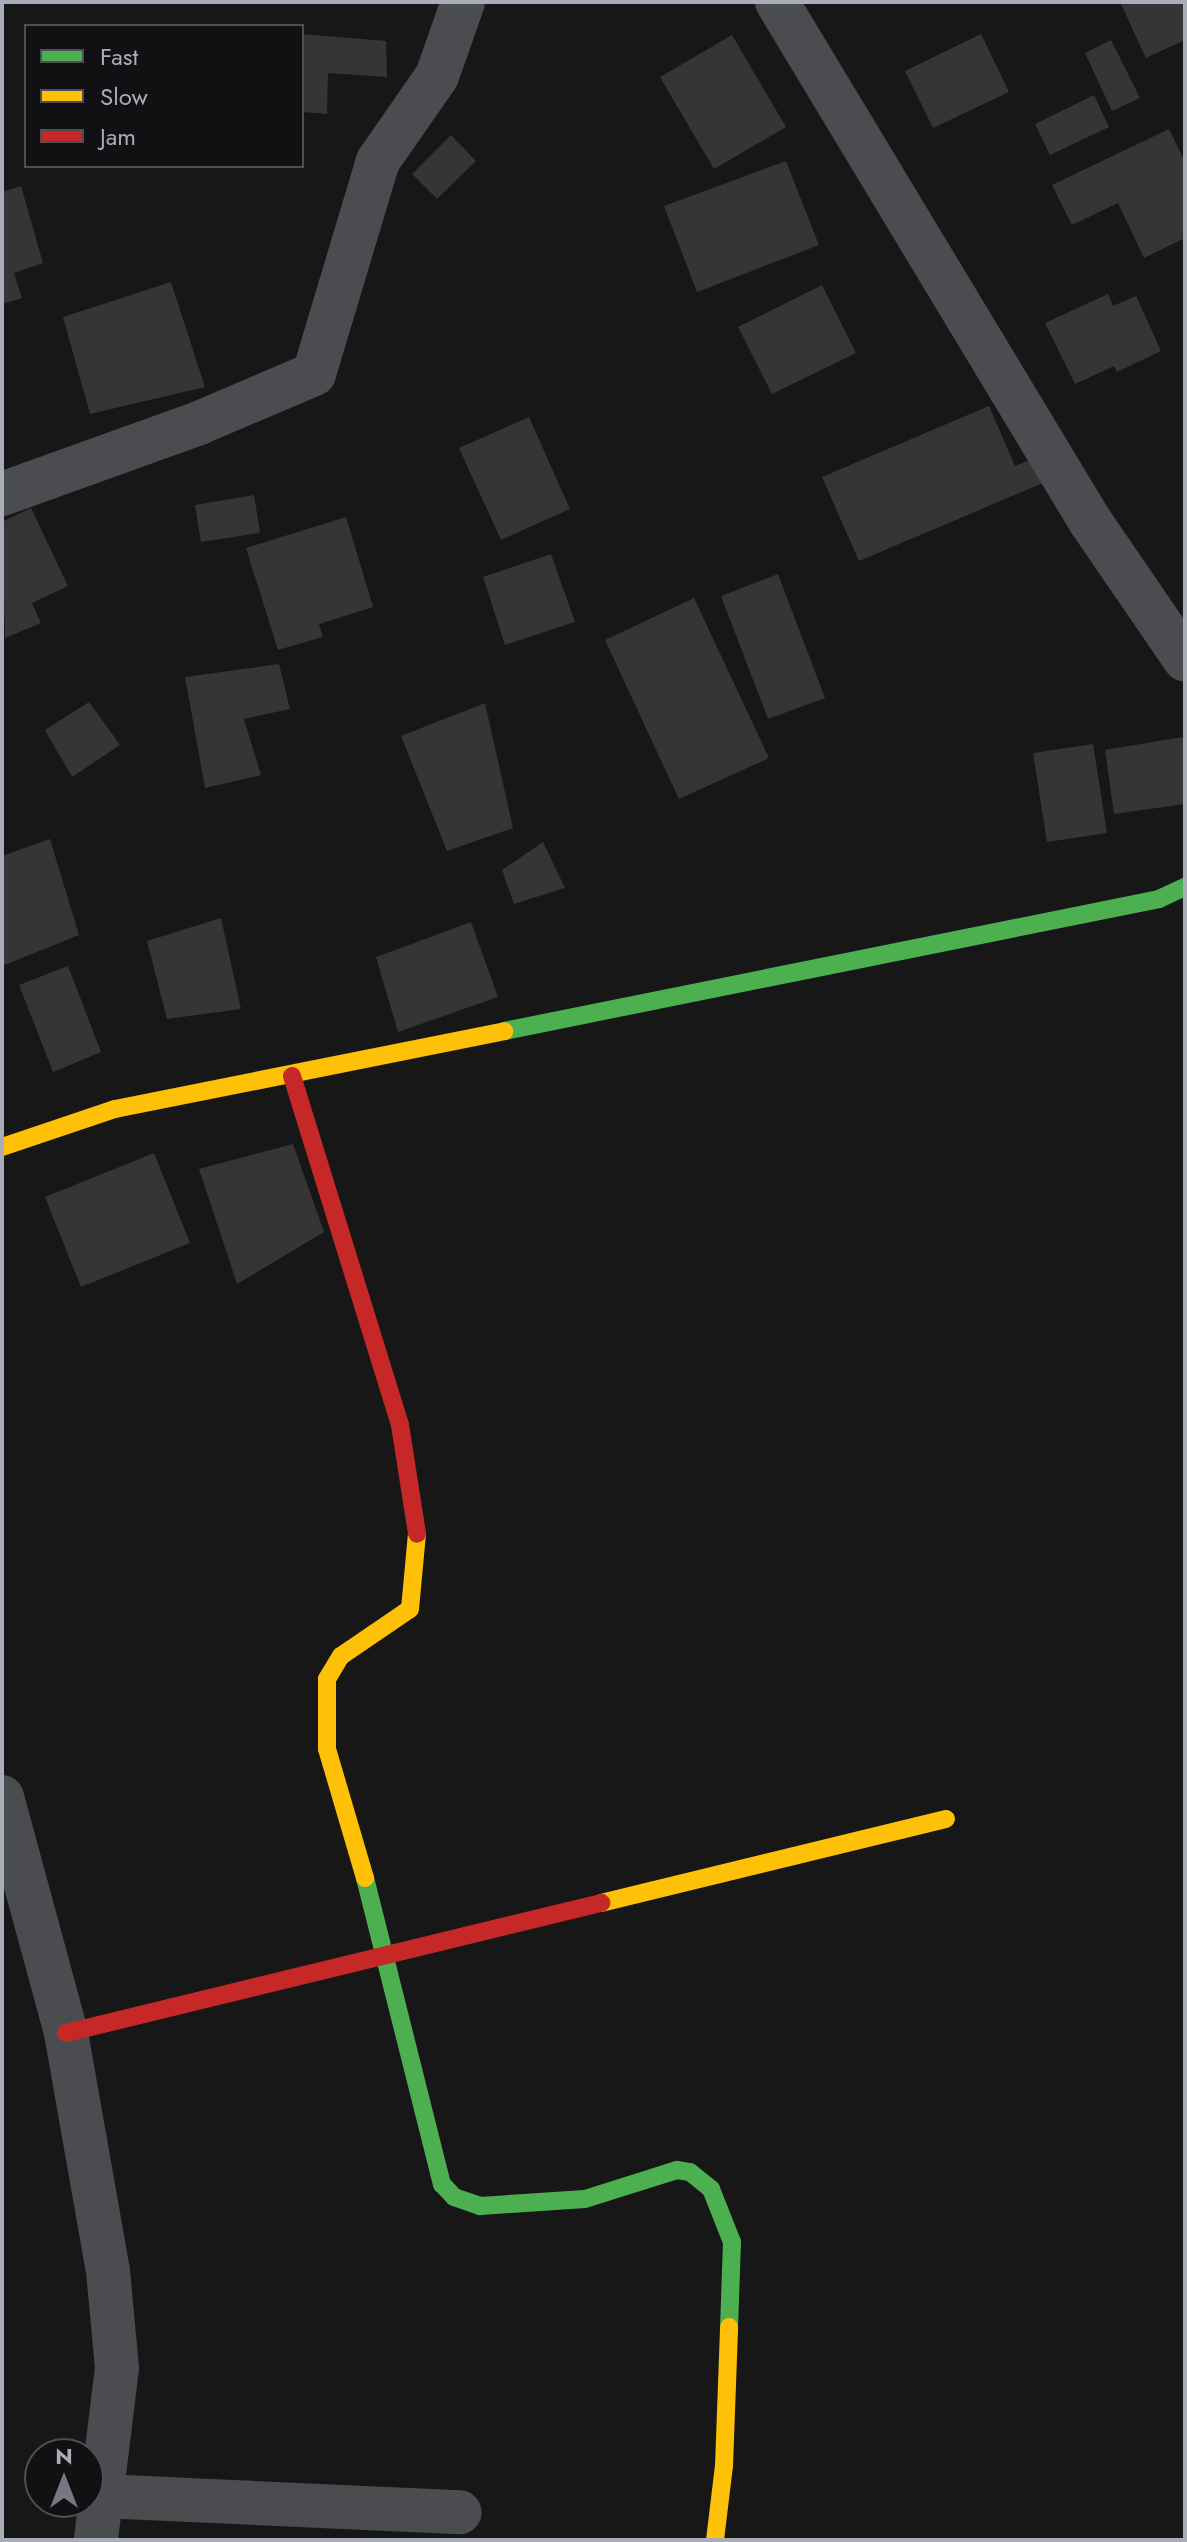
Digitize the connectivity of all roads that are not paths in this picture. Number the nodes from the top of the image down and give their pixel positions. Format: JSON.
{"nodes":[{"id":1,"x":463,"y":2,"type":"edge"},
{"id":2,"x":777,"y":2,"type":"edge"},
{"id":3,"x":2,"y":494,"type":"edge"},
{"id":4,"x":1185,"y":660,"type":"edge"},
{"id":5,"x":1185,"y":887,"type":"edge"},
{"id":6,"x":292,"y":1076,"type":"junction"},
{"id":7,"x":2,"y":1147,"type":"edge"},
{"id":8,"x":2,"y":1797,"type":"edge"},
{"id":9,"x":946,"y":1819,"type":"dead end"},
{"id":10,"x":388,"y":1955,"type":"junction"},
{"id":11,"x":66,"y":2033,"type":"junction"},
{"id":12,"x":104,"y":2472,"type":"edge"},
{"id":13,"x":104,"y":2496,"type":"edge"},
{"id":14,"x":460,"y":2512,"type":"dead end"},
{"id":15,"x":98,"y":2518,"type":"edge"},
{"id":16,"x":96,"y":2540,"type":"edge"},
{"id":17,"x":715,"y":2540,"type":"edge"}],
"edges":[{"from":1,"to":3,"type":"street"},
{"from":2,"to":4,"type":"street"},
{"from":5,"to":6,"type":"street"},
{"from":6,"to":7,"type":"street"},
{"from":6,"to":10,"type":"street"},
{"from":8,"to":11,"type":"street"},
{"from":9,"to":10,"type":"street"},
{"from":10,"to":11,"type":"street"},
{"from":10,"to":17,"type":"street"},
{"from":11,"to":12,"type":"street"},
{"from":13,"to":14,"type":"street"},
{"from":15,"to":16,"type":"street"}]}
